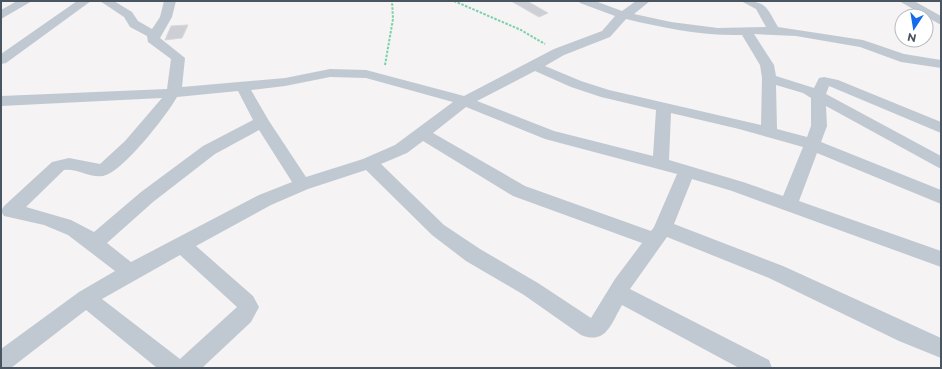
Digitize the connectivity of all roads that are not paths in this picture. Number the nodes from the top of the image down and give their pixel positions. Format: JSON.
{"nodes":[{"id":1,"x":26,"y":1,"type":"edge"},
{"id":2,"x":85,"y":1,"type":"edge"},
{"id":3,"x":106,"y":1,"type":"edge"},
{"id":4,"x":170,"y":1,"type":"edge"},
{"id":5,"x":584,"y":1,"type":"edge"},
{"id":6,"x":644,"y":1,"type":"edge"},
{"id":7,"x":747,"y":1,"type":"edge"},
{"id":8,"x":906,"y":1,"type":"edge"},
{"id":9,"x":1,"y":15,"type":"edge"},
{"id":10,"x":623,"y":15,"type":"junction"},
{"id":11,"x":941,"y":21,"type":"edge"},
{"id":12,"x":774,"y":30,"type":"junction"},
{"id":13,"x":746,"y":32,"type":"junction"},
{"id":14,"x":154,"y":35,"type":"junction"},
{"id":15,"x":1,"y":60,"type":"edge"},
{"id":16,"x":941,"y":64,"type":"edge"},
{"id":17,"x":535,"y":66,"type":"junction"},
{"id":18,"x":769,"y":78,"type":"junction"},
{"id":19,"x":242,"y":86,"type":"junction"},
{"id":20,"x":173,"y":92,"type":"junction"},
{"id":21,"x":818,"y":96,"type":"junction"},
{"id":22,"x":1,"y":101,"type":"edge"},
{"id":23,"x":465,"y":101,"type":"junction"},
{"id":24,"x":664,"y":108,"type":"junction"},
{"id":25,"x":262,"y":122,"type":"junction"},
{"id":26,"x":941,"y":128,"type":"edge"},
{"id":27,"x":769,"y":131,"type":"junction"},
{"id":28,"x":422,"y":133,"type":"junction"},
{"id":29,"x":811,"y":144,"type":"junction"},
{"id":30,"x":369,"y":163,"type":"junction"},
{"id":31,"x":941,"y":163,"type":"edge"},
{"id":32,"x":661,"y":164,"type":"junction"},
{"id":33,"x":688,"y":171,"type":"junction"},
{"id":34,"x":302,"y":185,"type":"junction"},
{"id":35,"x":941,"y":196,"type":"edge"},
{"id":36,"x":789,"y":203,"type":"junction"},
{"id":37,"x":6,"y":210,"type":"edge"},
{"id":38,"x":659,"y":234,"type":"junction"},
{"id":39,"x":94,"y":242,"type":"junction"},
{"id":40,"x":182,"y":245,"type":"junction"},
{"id":41,"x":941,"y":259,"type":"edge"},
{"id":42,"x":130,"y":272,"type":"junction"},
{"id":43,"x":618,"y":293,"type":"junction"},
{"id":44,"x":86,"y":298,"type":"junction"},
{"id":45,"x":941,"y":348,"type":"edge"},
{"id":46,"x":1,"y":362,"type":"edge"},
{"id":47,"x":174,"y":368,"type":"edge"},
{"id":48,"x":186,"y":368,"type":"edge"},
{"id":49,"x":761,"y":368,"type":"edge"}],
"edges":[{"from":1,"to":9,"type":"street"},
{"from":2,"to":15,"type":"street"},
{"from":3,"to":14,"type":"street"},
{"from":4,"to":14,"type":"street"},
{"from":5,"to":10,"type":"street"},
{"from":6,"to":10,"type":"street"},
{"from":7,"to":12,"type":"street"},
{"from":8,"to":11,"type":"street"},
{"from":10,"to":13,"type":"street"},
{"from":10,"to":17,"type":"street"},
{"from":12,"to":13,"type":"street"},
{"from":12,"to":16,"type":"street"},
{"from":13,"to":18,"type":"street"},
{"from":14,"to":20,"type":"street"},
{"from":17,"to":23,"type":"street"},
{"from":17,"to":24,"type":"street"},
{"from":18,"to":21,"type":"street"},
{"from":18,"to":27,"type":"street"},
{"from":19,"to":20,"type":"street"},
{"from":19,"to":23,"type":"street"},
{"from":19,"to":25,"type":"street"},
{"from":20,"to":22,"type":"street"},
{"from":20,"to":37,"type":"street"},
{"from":21,"to":26,"type":"street"},
{"from":21,"to":29,"type":"street"},
{"from":21,"to":31,"type":"street"},
{"from":23,"to":28,"type":"street"},
{"from":23,"to":32,"type":"street"},
{"from":24,"to":27,"type":"street"},
{"from":24,"to":32,"type":"street"},
{"from":25,"to":34,"type":"street"},
{"from":25,"to":39,"type":"street"},
{"from":27,"to":29,"type":"street"},
{"from":28,"to":30,"type":"street"},
{"from":28,"to":38,"type":"street"},
{"from":29,"to":35,"type":"street"},
{"from":29,"to":36,"type":"street"},
{"from":30,"to":34,"type":"street"},
{"from":30,"to":43,"type":"street"},
{"from":32,"to":33,"type":"street"},
{"from":33,"to":36,"type":"street"},
{"from":33,"to":38,"type":"street"},
{"from":34,"to":40,"type":"street"},
{"from":36,"to":41,"type":"street"},
{"from":37,"to":39,"type":"street"},
{"from":38,"to":43,"type":"street"},
{"from":38,"to":45,"type":"street"},
{"from":39,"to":42,"type":"street"},
{"from":40,"to":42,"type":"street"},
{"from":40,"to":48,"type":"street"},
{"from":42,"to":44,"type":"street"},
{"from":43,"to":49,"type":"street"},
{"from":44,"to":46,"type":"street"},
{"from":44,"to":47,"type":"street"}]}
